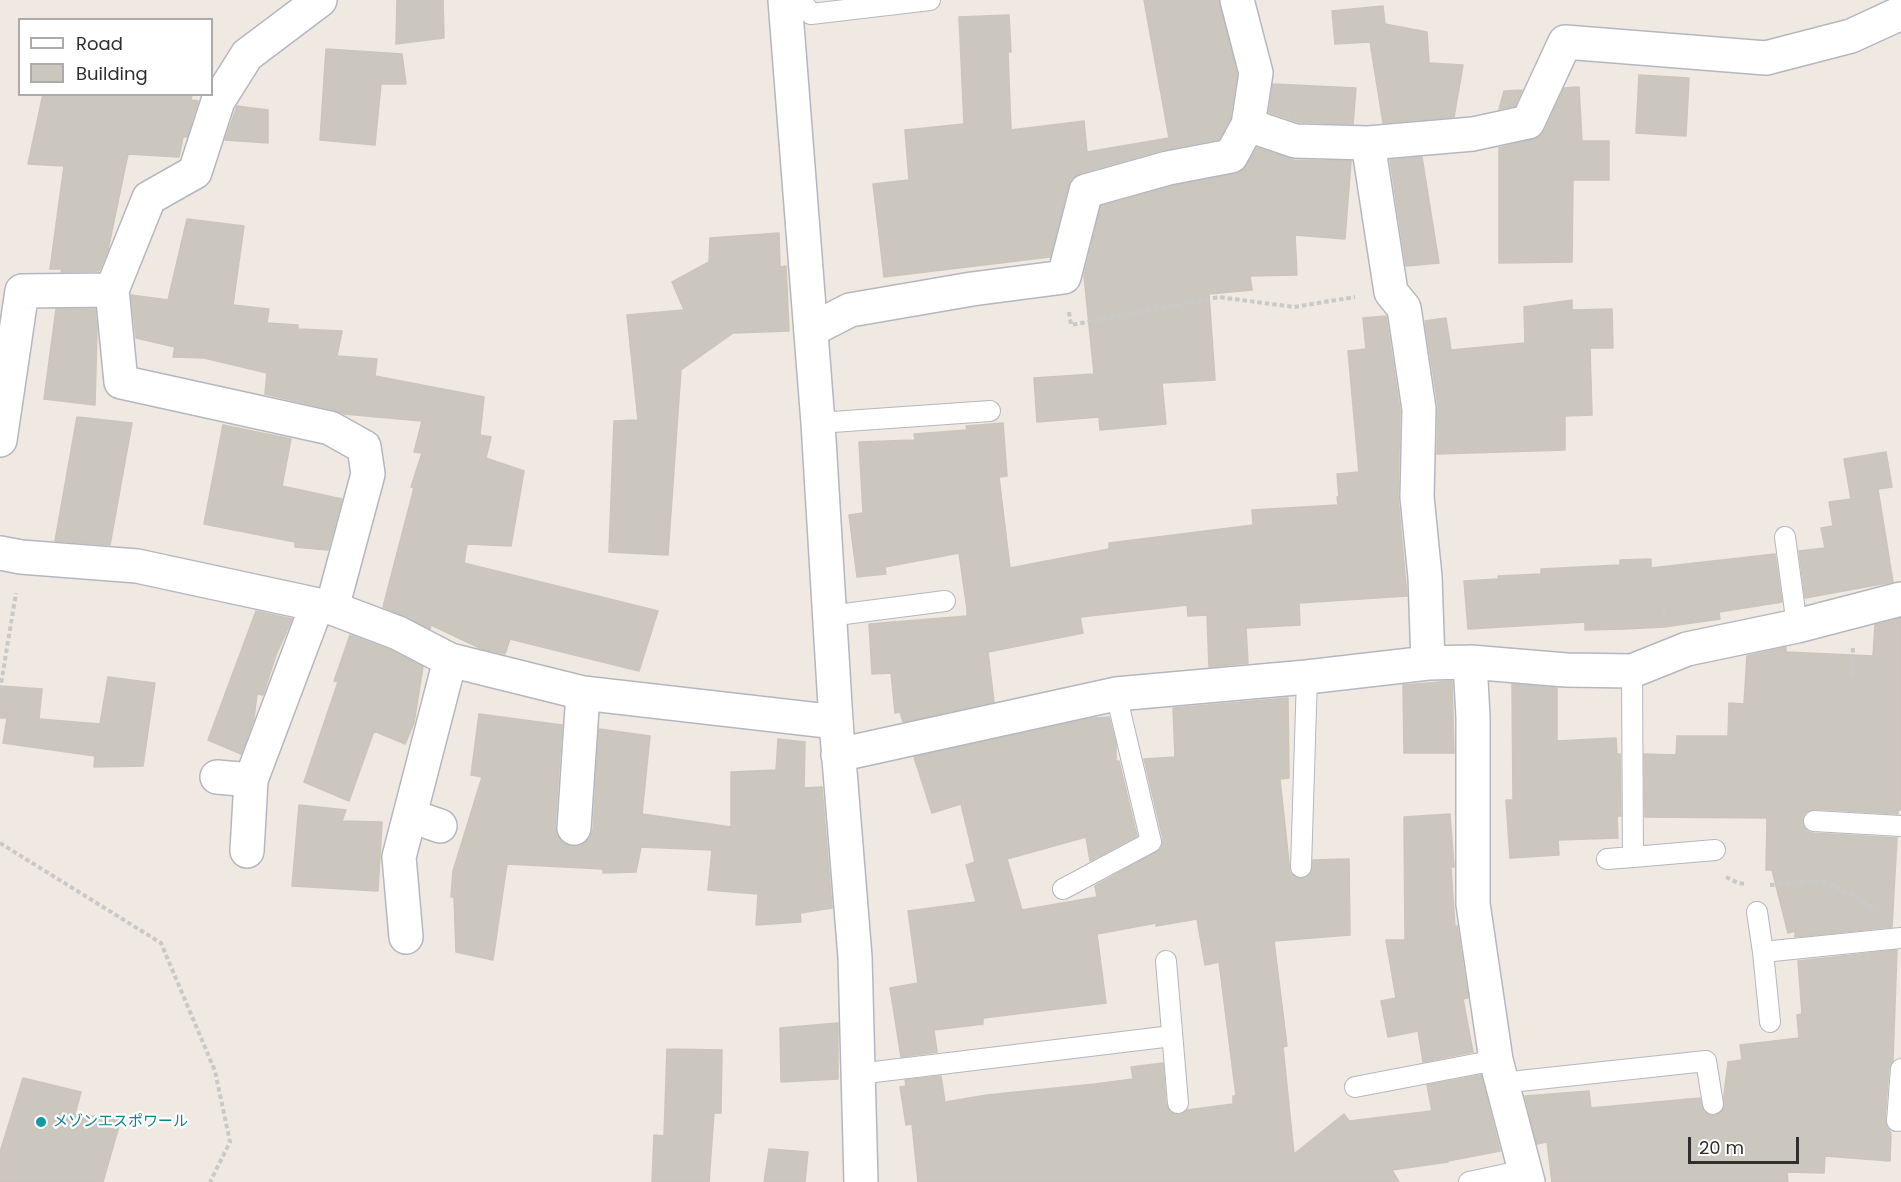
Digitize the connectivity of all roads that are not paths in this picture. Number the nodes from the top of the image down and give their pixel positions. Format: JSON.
{"nodes":[{"id":1,"x":320,"y":0,"type":"edge"},
{"id":2,"x":785,"y":0,"type":"edge"},
{"id":3,"x":801,"y":0,"type":"edge"},
{"id":4,"x":930,"y":0,"type":"edge"},
{"id":5,"x":1237,"y":0,"type":"edge"},
{"id":6,"x":1901,"y":13,"type":"edge"},
{"id":7,"x":1248,"y":125,"type":"junction"},
{"id":8,"x":1368,"y":143,"type":"junction"},
{"id":9,"x":112,"y":290,"type":"junction"},
{"id":10,"x":811,"y":330,"type":"junction"},
{"id":11,"x":990,"y":411,"type":"dead end"},
{"id":12,"x":818,"y":423,"type":"junction"},
{"id":13,"x":0,"y":440,"type":"edge"},
{"id":14,"x":1785,"y":537,"type":"dead end"},
{"id":15,"x":11,"y":555,"type":"edge"},
{"id":16,"x":1901,"y":599,"type":"edge"},
{"id":17,"x":945,"y":601,"type":"dead end"},
{"id":18,"x":324,"y":606,"type":"junction"},
{"id":19,"x":829,"y":616,"type":"junction"},
{"id":20,"x":1797,"y":626,"type":"junction"},
{"id":21,"x":450,"y":660,"type":"junction"},
{"id":22,"x":1470,"y":662,"type":"junction"},
{"id":23,"x":1428,"y":663,"type":"junction"},
{"id":24,"x":1632,"y":671,"type":"junction"},
{"id":25,"x":1307,"y":677,"type":"junction"},
{"id":26,"x":583,"y":693,"type":"junction"},
{"id":27,"x":1116,"y":694,"type":"junction"},
{"id":28,"x":836,"y":722,"type":"junction"},
{"id":29,"x":838,"y":755,"type":"junction"},
{"id":30,"x":217,"y":777,"type":"dead end"},
{"id":31,"x":251,"y":780,"type":"junction"},
{"id":32,"x":1814,"y":821,"type":"dead end"},
{"id":33,"x":1901,"y":826,"type":"edge"},
{"id":34,"x":574,"y":828,"type":"dead end"},
{"id":35,"x":248,"y":851,"type":"dead end"},
{"id":36,"x":1709,"y":851,"type":"road end"},
{"id":37,"x":1633,"y":857,"type":"junction"},
{"id":38,"x":1607,"y":859,"type":"dead end"},
{"id":39,"x":1300,"y":867,"type":"dead end"},
{"id":40,"x":1064,"y":889,"type":"dead end"},
{"id":41,"x":1758,"y":912,"type":"dead end"},
{"id":42,"x":406,"y":937,"type":"dead end"},
{"id":43,"x":1901,"y":938,"type":"edge"},
{"id":44,"x":1763,"y":952,"type":"junction"},
{"id":45,"x":1166,"y":961,"type":"dead end"},
{"id":46,"x":1770,"y":1022,"type":"dead end"},
{"id":47,"x":1172,"y":1036,"type":"junction"},
{"id":48,"x":1901,"y":1069,"type":"edge"},
{"id":49,"x":1498,"y":1071,"type":"junction"},
{"id":50,"x":858,"y":1074,"type":"junction"},
{"id":51,"x":1355,"y":1087,"type":"dead end"},
{"id":52,"x":1178,"y":1103,"type":"dead end"},
{"id":53,"x":1713,"y":1104,"type":"dead end"},
{"id":54,"x":1897,"y":1121,"type":"dead end"},
{"id":55,"x":1526,"y":1176,"type":"edge"},
{"id":56,"x":861,"y":1182,"type":"edge"},
{"id":57,"x":1469,"y":1182,"type":"edge"}],
"edges":[{"from":1,"to":9,"type":"street"},
{"from":2,"to":10,"type":"street"},
{"from":3,"to":4,"type":"lane"},
{"from":5,"to":7,"type":"street"},
{"from":6,"to":8,"type":"street"},
{"from":7,"to":8,"type":"street"},
{"from":7,"to":10,"type":"street"},
{"from":8,"to":23,"type":"street"},
{"from":9,"to":13,"type":"street"},
{"from":9,"to":18,"type":"street"},
{"from":10,"to":12,"type":"street"},
{"from":11,"to":12,"type":"lane"},
{"from":12,"to":19,"type":"street"},
{"from":14,"to":20,"type":"lane"},
{"from":15,"to":18,"type":"street"},
{"from":16,"to":20,"type":"street"},
{"from":17,"to":19,"type":"lane"},
{"from":18,"to":21,"type":"street"},
{"from":18,"to":31,"type":"street"},
{"from":19,"to":28,"type":"street"},
{"from":20,"to":24,"type":"street"},
{"from":21,"to":26,"type":"street"},
{"from":21,"to":42,"type":"street"},
{"from":22,"to":23,"type":"street"},
{"from":22,"to":24,"type":"street"},
{"from":22,"to":49,"type":"street"},
{"from":23,"to":25,"type":"street"},
{"from":24,"to":37,"type":"lane"},
{"from":25,"to":27,"type":"street"},
{"from":25,"to":39,"type":"lane"},
{"from":26,"to":28,"type":"street"},
{"from":26,"to":34,"type":"street"},
{"from":27,"to":29,"type":"street"},
{"from":27,"to":40,"type":"lane"},
{"from":28,"to":29,"type":"street"},
{"from":29,"to":50,"type":"street"},
{"from":30,"to":31,"type":"street"},
{"from":31,"to":35,"type":"street"},
{"from":32,"to":33,"type":"lane"},
{"from":36,"to":37,"type":"lane"},
{"from":37,"to":38,"type":"lane"},
{"from":41,"to":44,"type":"lane"},
{"from":43,"to":44,"type":"lane"},
{"from":44,"to":46,"type":"lane"},
{"from":45,"to":47,"type":"lane"},
{"from":47,"to":50,"type":"lane"},
{"from":47,"to":52,"type":"lane"},
{"from":48,"to":54,"type":"lane"},
{"from":49,"to":51,"type":"lane"},
{"from":49,"to":53,"type":"lane"},
{"from":49,"to":55,"type":"street"},
{"from":50,"to":56,"type":"street"},
{"from":55,"to":57,"type":"lane"}]}
